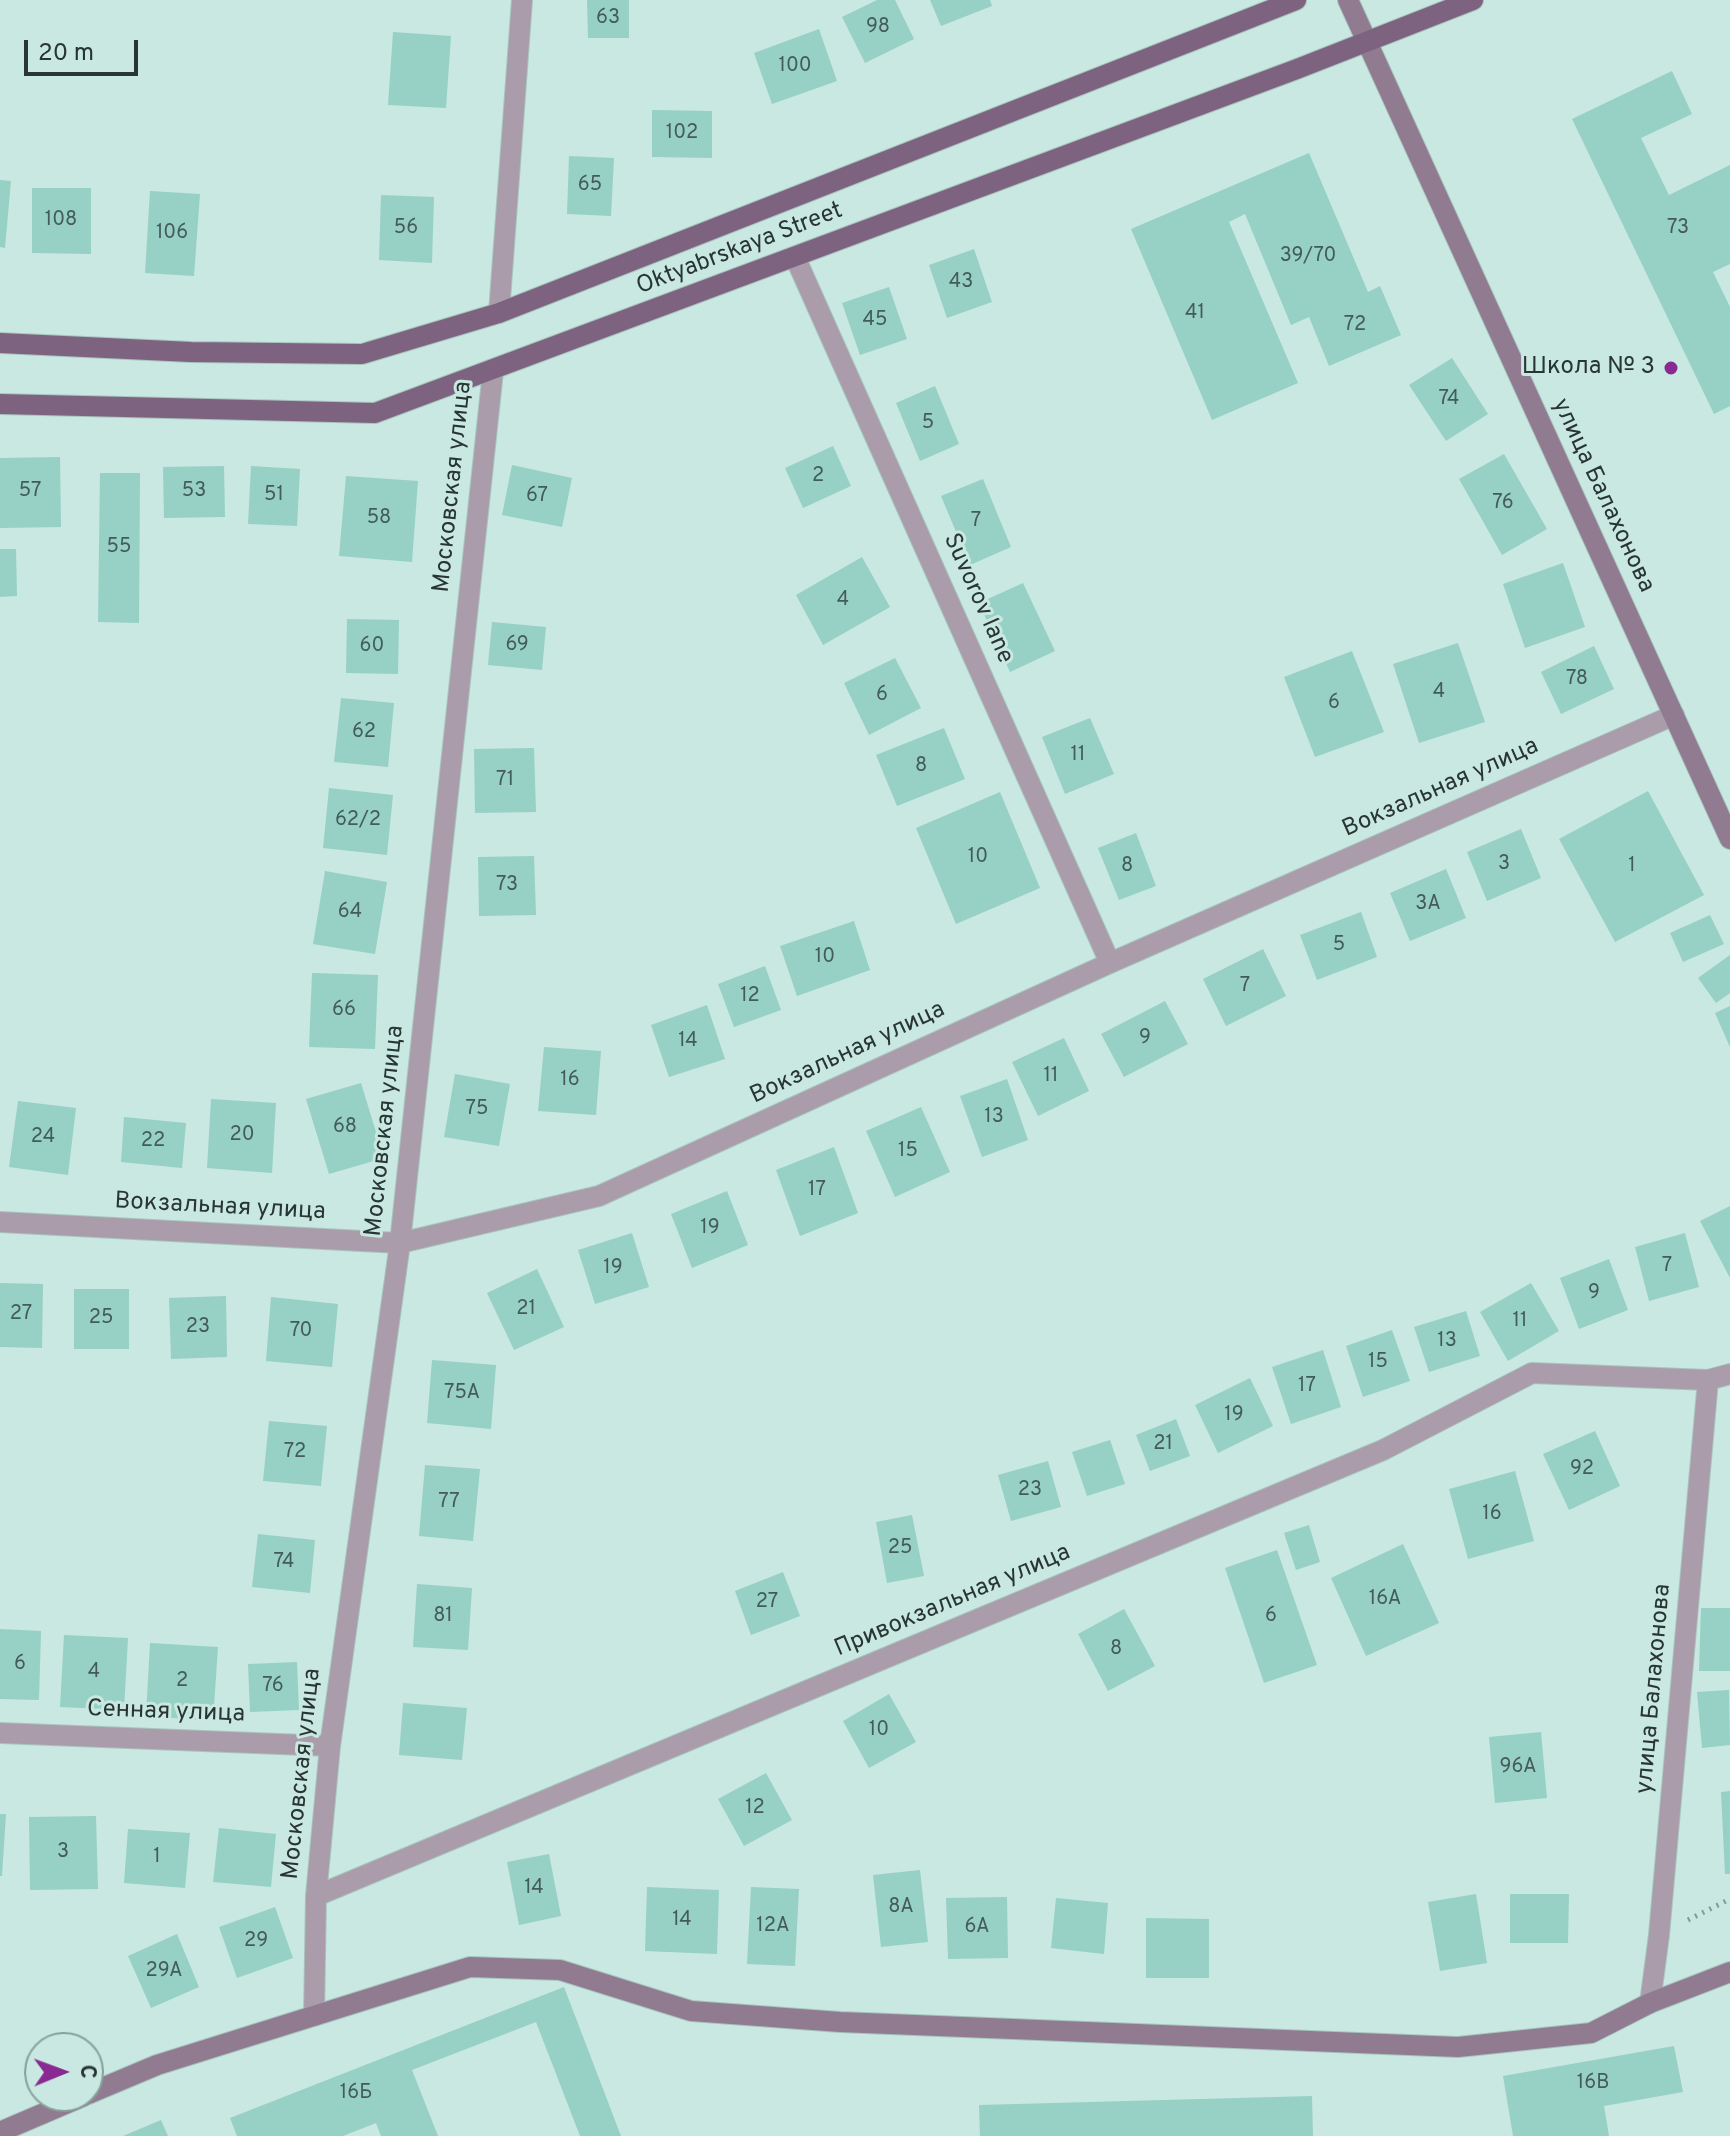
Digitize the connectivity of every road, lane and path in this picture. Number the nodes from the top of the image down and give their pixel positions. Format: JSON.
{"nodes":[{"id":1,"x":522,"y":0,"type":"edge"},
{"id":2,"x":1296,"y":0,"type":"edge"},
{"id":3,"x":1348,"y":0,"type":"edge"},
{"id":4,"x":1473,"y":0,"type":"edge"},
{"id":5,"x":1366,"y":42,"type":"junction"},
{"id":6,"x":795,"y":257,"type":"junction"},
{"id":7,"x":499,"y":313,"type":"junction"},
{"id":8,"x":0,"y":343,"type":"edge"},
{"id":9,"x":493,"y":371,"type":"junction"},
{"id":10,"x":0,"y":404,"type":"edge"},
{"id":11,"x":1674,"y":715,"type":"junction"},
{"id":12,"x":1730,"y":839,"type":"edge"},
{"id":13,"x":1110,"y":963,"type":"junction"},
{"id":14,"x":0,"y":1222,"type":"edge"},
{"id":15,"x":400,"y":1243,"type":"junction"},
{"id":16,"x":1730,"y":1374,"type":"edge"},
{"id":17,"x":1708,"y":1380,"type":"junction"},
{"id":18,"x":0,"y":1733,"type":"edge"},
{"id":19,"x":330,"y":1746,"type":"junction"},
{"id":20,"x":316,"y":1896,"type":"junction"},
{"id":21,"x":1730,"y":1899,"type":"edge"},
{"id":22,"x":1659,"y":1935,"type":"junction"},
{"id":23,"x":1730,"y":1972,"type":"edge"},
{"id":24,"x":1650,"y":2003,"type":"junction"},
{"id":25,"x":314,"y":2016,"type":"junction"},
{"id":26,"x":104,"y":2087,"type":"edge"},
{"id":27,"x":46,"y":2112,"type":"edge"},
{"id":28,"x":0,"y":2132,"type":"edge"}],
"edges":[{"from":1,"to":7,"type":"street"},
{"from":2,"to":7,"type":"main road","name":"Oktyabrskaya Street"},
{"from":3,"to":5,"type":"street","name":"улица Балахонова"},
{"from":4,"to":5,"type":"main road","name":"Oktyabrskaya Street"},
{"from":5,"to":6,"type":"main road","name":"Oktyabrskaya Street"},
{"from":5,"to":11,"type":"street","name":"улица Балахонова"},
{"from":6,"to":9,"type":"main road","name":"Oktyabrskaya Street"},
{"from":6,"to":13,"type":"street","name":"Suvorov lane"},
{"from":7,"to":8,"type":"main road","name":"Oktyabrskaya Street"},
{"from":9,"to":10,"type":"main road","name":"Oktyabrskaya Street"},
{"from":9,"to":15,"type":"street","name":"Московская улица"},
{"from":11,"to":12,"type":"street","name":"улица Балахонова"},
{"from":11,"to":13,"type":"street","name":"Вокзальная улица"},
{"from":13,"to":15,"type":"street","name":"Вокзальная улица"},
{"from":14,"to":15,"type":"street","name":"Вокзальная улица"},
{"from":15,"to":19,"type":"street","name":"Московская улица"},
{"from":16,"to":17,"type":"street","name":"Привокзальная улица"},
{"from":17,"to":20,"type":"street","name":"Привокзальная улица"},
{"from":17,"to":22,"type":"street","name":"улица Балахонова"},
{"from":18,"to":19,"type":"street","name":"Сенная улица"},
{"from":19,"to":20,"type":"street","name":"Московская улица"},
{"from":20,"to":25,"type":"street"},
{"from":21,"to":22,"type":"path"},
{"from":22,"to":24,"type":"street","name":"улица Балахонова"},
{"from":23,"to":24,"type":"street"},
{"from":24,"to":25,"type":"street"},
{"from":25,"to":26,"type":"street"},
{"from":27,"to":28,"type":"street"}]}
